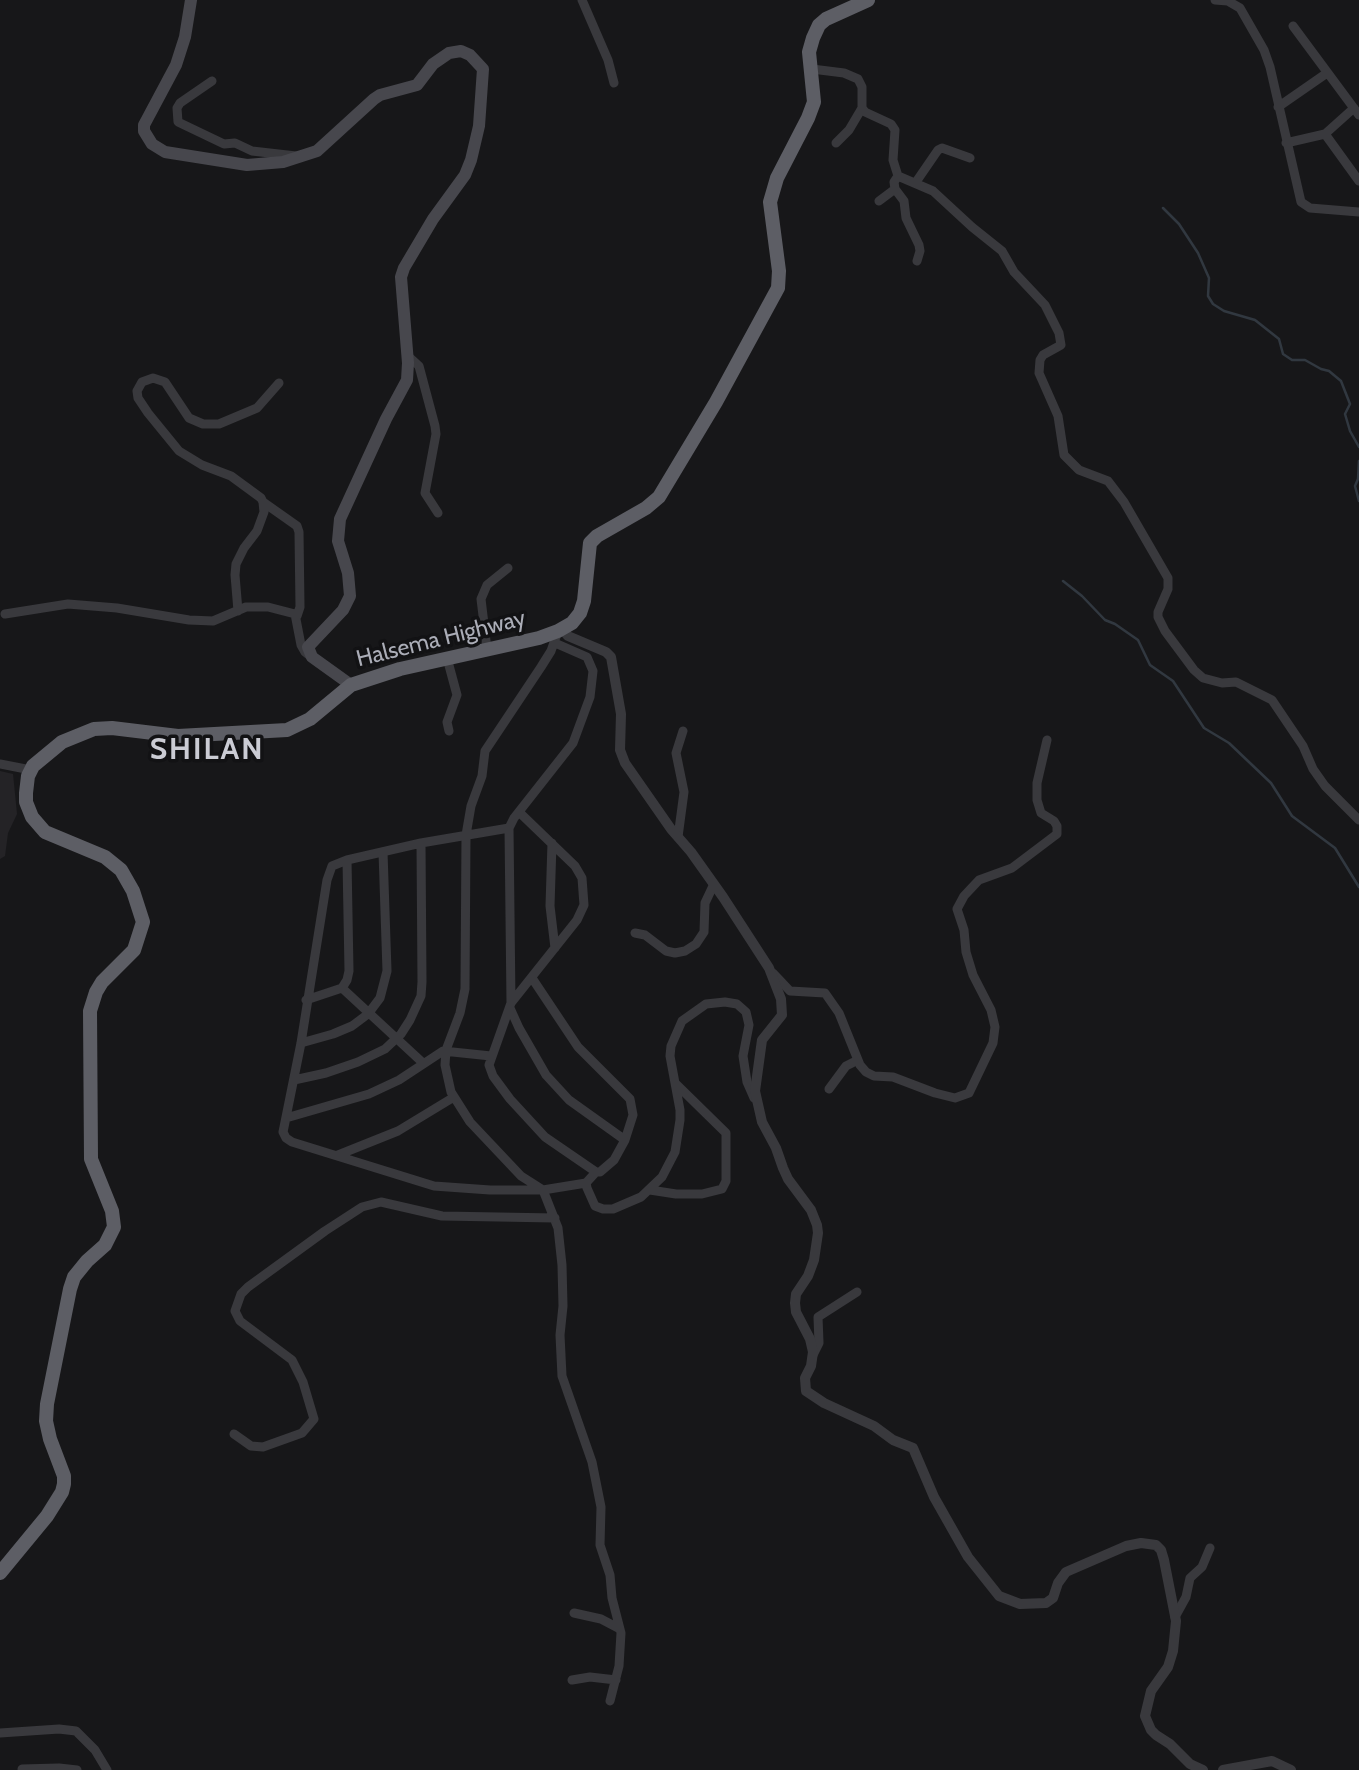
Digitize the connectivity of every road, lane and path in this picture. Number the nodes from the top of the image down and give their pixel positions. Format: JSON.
{"nodes":[{"id":1,"x":191,"y":0,"type":"edge"},
{"id":2,"x":582,"y":0,"type":"edge"},
{"id":3,"x":867,"y":0,"type":"edge"},
{"id":4,"x":1215,"y":0,"type":"edge"},
{"id":5,"x":1293,"y":26,"type":"dead end"},
{"id":6,"x":812,"y":69,"type":"junction"},
{"id":7,"x":1327,"y":73,"type":"junction"},
{"id":8,"x":212,"y":81,"type":"dead end"},
{"id":9,"x":614,"y":83,"type":"dead end"},
{"id":10,"x":1278,"y":107,"type":"junction"},
{"id":11,"x":862,"y":108,"type":"junction"},
{"id":12,"x":1357,"y":112,"type":"edge"},
{"id":13,"x":1325,"y":134,"type":"junction"},
{"id":14,"x":836,"y":143,"type":"dead end"},
{"id":15,"x":1286,"y":143,"type":"junction"},
{"id":16,"x":301,"y":158,"type":"junction"},
{"id":17,"x":970,"y":158,"type":"dead end"},
{"id":18,"x":898,"y":176,"type":"junction"},
{"id":19,"x":1359,"y":181,"type":"edge"},
{"id":20,"x":916,"y":182,"type":"junction"},
{"id":21,"x":895,"y":189,"type":"junction"},
{"id":22,"x":880,"y":201,"type":"dead end"},
{"id":23,"x":1359,"y":212,"type":"edge"},
{"id":24,"x":917,"y":261,"type":"dead end"},
{"id":25,"x":408,"y":355,"type":"junction"},
{"id":26,"x":279,"y":383,"type":"dead end"},
{"id":27,"x":263,"y":502,"type":"junction"},
{"id":28,"x":438,"y":513,"type":"dead end"},
{"id":29,"x":508,"y":568,"type":"dead end"},
{"id":30,"x":238,"y":611,"type":"junction"},
{"id":31,"x":5,"y":614,"type":"dead end"},
{"id":32,"x":297,"y":616,"type":"junction"},
{"id":33,"x":558,"y":634,"type":"junction"},
{"id":34,"x":487,"y":649,"type":"junction"},
{"id":35,"x":312,"y":657,"type":"junction"},
{"id":36,"x":447,"y":658,"type":"junction"},
{"id":37,"x":351,"y":685,"type":"junction"},
{"id":38,"x":449,"y":731,"type":"dead end"},
{"id":39,"x":682,"y":731,"type":"dead end"},
{"id":40,"x":1047,"y":740,"type":"dead end"},
{"id":41,"x":0,"y":764,"type":"edge"},
{"id":42,"x":31,"y":770,"type":"junction"},
{"id":43,"x":519,"y":813,"type":"junction"},
{"id":44,"x":1359,"y":820,"type":"edge"},
{"id":45,"x":509,"y":828,"type":"junction"},
{"id":46,"x":466,"y":835,"type":"junction"},
{"id":47,"x":678,"y":837,"type":"junction"},
{"id":48,"x":421,"y":844,"type":"junction"},
{"id":49,"x":552,"y":844,"type":"junction"},
{"id":50,"x":383,"y":852,"type":"junction"},
{"id":51,"x":346,"y":860,"type":"junction"},
{"id":52,"x":713,"y":886,"type":"junction"},
{"id":53,"x":635,"y":933,"type":"dead end"},
{"id":54,"x":555,"y":948,"type":"junction"},
{"id":55,"x":769,"y":968,"type":"junction"},
{"id":56,"x":532,"y":978,"type":"junction"},
{"id":57,"x":342,"y":988,"type":"junction"},
{"id":58,"x":306,"y":1000,"type":"junction"},
{"id":59,"x":511,"y":1005,"type":"junction"},
{"id":60,"x":368,"y":1014,"type":"junction"},
{"id":61,"x":396,"y":1039,"type":"junction"},
{"id":62,"x":301,"y":1043,"type":"junction"},
{"id":63,"x":446,"y":1050,"type":"junction"},
{"id":64,"x":491,"y":1056,"type":"junction"},
{"id":65,"x":858,"y":1060,"type":"junction"},
{"id":66,"x":423,"y":1063,"type":"junction"},
{"id":67,"x":294,"y":1080,"type":"junction"},
{"id":68,"x":674,"y":1082,"type":"junction"},
{"id":69,"x":829,"y":1089,"type":"dead end"},
{"id":70,"x":454,"y":1097,"type":"junction"},
{"id":71,"x":756,"y":1101,"type":"junction"},
{"id":72,"x":286,"y":1118,"type":"junction"},
{"id":73,"x":625,"y":1140,"type":"junction"},
{"id":74,"x":338,"y":1155,"type":"junction"},
{"id":75,"x":596,"y":1172,"type":"junction"},
{"id":76,"x":586,"y":1183,"type":"junction"},
{"id":77,"x":543,"y":1190,"type":"junction"},
{"id":78,"x":650,"y":1190,"type":"junction"},
{"id":79,"x":555,"y":1218,"type":"junction"},
{"id":80,"x":857,"y":1293,"type":"dead end"},
{"id":81,"x":813,"y":1355,"type":"junction"},
{"id":82,"x":234,"y":1434,"type":"dead end"},
{"id":83,"x":1210,"y":1548,"type":"dead end"},
{"id":84,"x":0,"y":1573,"type":"edge"},
{"id":85,"x":574,"y":1613,"type":"dead end"},
{"id":86,"x":1175,"y":1617,"type":"junction"},
{"id":87,"x":620,"y":1629,"type":"junction"},
{"id":88,"x":572,"y":1680,"type":"dead end"},
{"id":89,"x":616,"y":1680,"type":"junction"},
{"id":90,"x":610,"y":1701,"type":"dead end"},
{"id":91,"x":0,"y":1733,"type":"edge"},
{"id":92,"x":22,"y":1769,"type":"edge"},
{"id":93,"x":1199,"y":1769,"type":"edge"},
{"id":94,"x":77,"y":1770,"type":"edge"},
{"id":95,"x":107,"y":1770,"type":"edge"},
{"id":96,"x":1223,"y":1770,"type":"edge"},
{"id":97,"x":1291,"y":1770,"type":"edge"}],
"edges":[{"from":1,"to":16,"type":"main road"},
{"from":2,"to":9,"type":"street"},
{"from":3,"to":6,"type":"highway","name":"Halsema Highway"},
{"from":4,"to":10,"type":"street"},
{"from":5,"to":7,"type":"street"},
{"from":6,"to":11,"type":"street"},
{"from":6,"to":33,"type":"highway","name":"Halsema Highway"},
{"from":7,"to":10,"type":"street"},
{"from":7,"to":12,"type":"street"},
{"from":8,"to":16,"type":"street"},
{"from":10,"to":15,"type":"street"},
{"from":11,"to":14,"type":"street"},
{"from":11,"to":18,"type":"street"},
{"from":12,"to":13,"type":"street"},
{"from":13,"to":15,"type":"street"},
{"from":13,"to":19,"type":"street"},
{"from":15,"to":23,"type":"street"},
{"from":16,"to":25,"type":"main road"},
{"from":17,"to":20,"type":"street"},
{"from":18,"to":20,"type":"street"},
{"from":18,"to":21,"type":"street"},
{"from":20,"to":44,"type":"street"},
{"from":21,"to":22,"type":"street"},
{"from":21,"to":24,"type":"street"},
{"from":25,"to":28,"type":"street"},
{"from":25,"to":35,"type":"main road"},
{"from":26,"to":27,"type":"street"},
{"from":27,"to":30,"type":"street"},
{"from":27,"to":32,"type":"street"},
{"from":29,"to":34,"type":"street"},
{"from":30,"to":31,"type":"street"},
{"from":30,"to":32,"type":"street"},
{"from":32,"to":35,"type":"street"},
{"from":33,"to":34,"type":"highway","name":"Halsema Highway"},
{"from":33,"to":43,"type":"street"},
{"from":33,"to":46,"type":"street"},
{"from":33,"to":47,"type":"street"},
{"from":34,"to":36,"type":"highway","name":"Halsema Highway"},
{"from":35,"to":37,"type":"main road"},
{"from":36,"to":37,"type":"highway","name":"Halsema Highway"},
{"from":36,"to":38,"type":"street"},
{"from":37,"to":42,"type":"highway","name":"Halsema Highway"},
{"from":39,"to":47,"type":"street"},
{"from":40,"to":65,"type":"street"},
{"from":41,"to":42,"type":"street"},
{"from":42,"to":84,"type":"highway"},
{"from":43,"to":45,"type":"street"},
{"from":43,"to":49,"type":"street"},
{"from":45,"to":46,"type":"street"},
{"from":45,"to":59,"type":"street"},
{"from":46,"to":48,"type":"street"},
{"from":46,"to":63,"type":"street"},
{"from":47,"to":52,"type":"street"},
{"from":48,"to":50,"type":"street"},
{"from":48,"to":61,"type":"street"},
{"from":49,"to":54,"type":"street"},
{"from":49,"to":54,"type":"street"},
{"from":50,"to":51,"type":"street"},
{"from":50,"to":60,"type":"street"},
{"from":51,"to":57,"type":"street"},
{"from":51,"to":58,"type":"street"},
{"from":52,"to":53,"type":"street"},
{"from":52,"to":55,"type":"street"},
{"from":54,"to":56,"type":"street"},
{"from":55,"to":65,"type":"street"},
{"from":55,"to":71,"type":"street"},
{"from":56,"to":59,"type":"street"},
{"from":56,"to":73,"type":"street"},
{"from":57,"to":58,"type":"street"},
{"from":57,"to":60,"type":"street"},
{"from":58,"to":62,"type":"street"},
{"from":59,"to":64,"type":"street"},
{"from":59,"to":73,"type":"street"},
{"from":60,"to":61,"type":"street"},
{"from":60,"to":62,"type":"street"},
{"from":61,"to":66,"type":"street"},
{"from":61,"to":67,"type":"street"},
{"from":62,"to":67,"type":"street"},
{"from":63,"to":64,"type":"street"},
{"from":63,"to":66,"type":"street"},
{"from":63,"to":70,"type":"street"},
{"from":64,"to":75,"type":"street"},
{"from":65,"to":69,"type":"street"},
{"from":66,"to":72,"type":"street"},
{"from":67,"to":72,"type":"street"},
{"from":68,"to":71,"type":"street"},
{"from":68,"to":78,"type":"street"},
{"from":68,"to":78,"type":"street"},
{"from":70,"to":74,"type":"street"},
{"from":70,"to":77,"type":"street"},
{"from":71,"to":81,"type":"street"},
{"from":72,"to":74,"type":"street"},
{"from":73,"to":75,"type":"street"},
{"from":74,"to":77,"type":"street"},
{"from":75,"to":76,"type":"street"},
{"from":76,"to":77,"type":"street"},
{"from":76,"to":78,"type":"street"},
{"from":77,"to":79,"type":"street"},
{"from":79,"to":82,"type":"street"},
{"from":79,"to":87,"type":"street"},
{"from":80,"to":81,"type":"street"},
{"from":81,"to":86,"type":"street"},
{"from":83,"to":86,"type":"street"},
{"from":85,"to":87,"type":"street"},
{"from":86,"to":93,"type":"street"},
{"from":87,"to":89,"type":"street"},
{"from":88,"to":89,"type":"street"},
{"from":89,"to":90,"type":"street"},
{"from":91,"to":95,"type":"street"},
{"from":92,"to":94,"type":"street"},
{"from":96,"to":97,"type":"street"}]}
